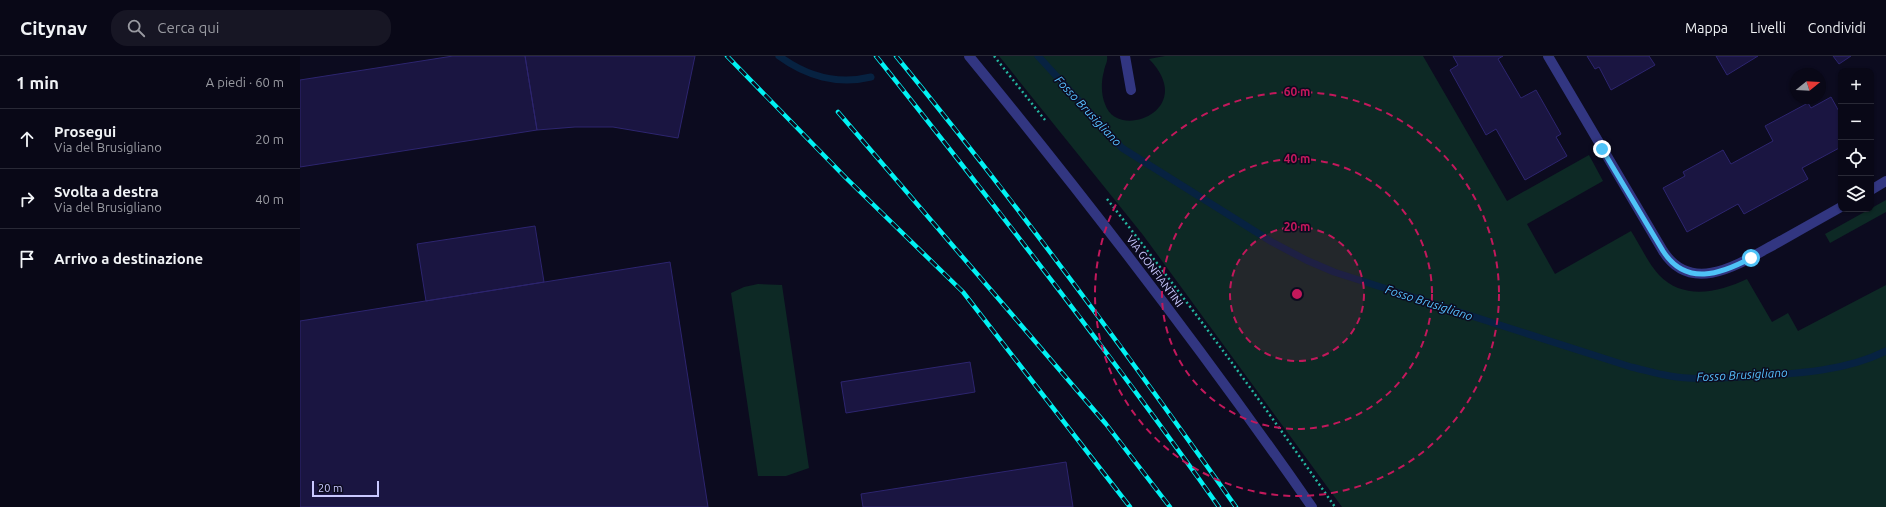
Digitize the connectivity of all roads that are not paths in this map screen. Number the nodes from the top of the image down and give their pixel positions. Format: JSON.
{"nodes":[{"id":1,"x":969,"y":56,"type":"edge"},
{"id":2,"x":1125,"y":56,"type":"edge"},
{"id":3,"x":1548,"y":56,"type":"edge"},
{"id":4,"x":1131,"y":90,"type":"dead end"},
{"id":5,"x":1886,"y":181,"type":"edge"},
{"id":6,"x":1874,"y":188,"type":"edge"},
{"id":7,"x":1838,"y":209,"type":"edge"},
{"id":8,"x":1312,"y":507,"type":"edge"}],
"edges":[{"from":1,"to":8,"type":"street","name":"VIA GONFIANTINI"},
{"from":2,"to":4,"type":"street"},
{"from":3,"to":7,"type":"street"},
{"from":5,"to":6,"type":"street"}]}
